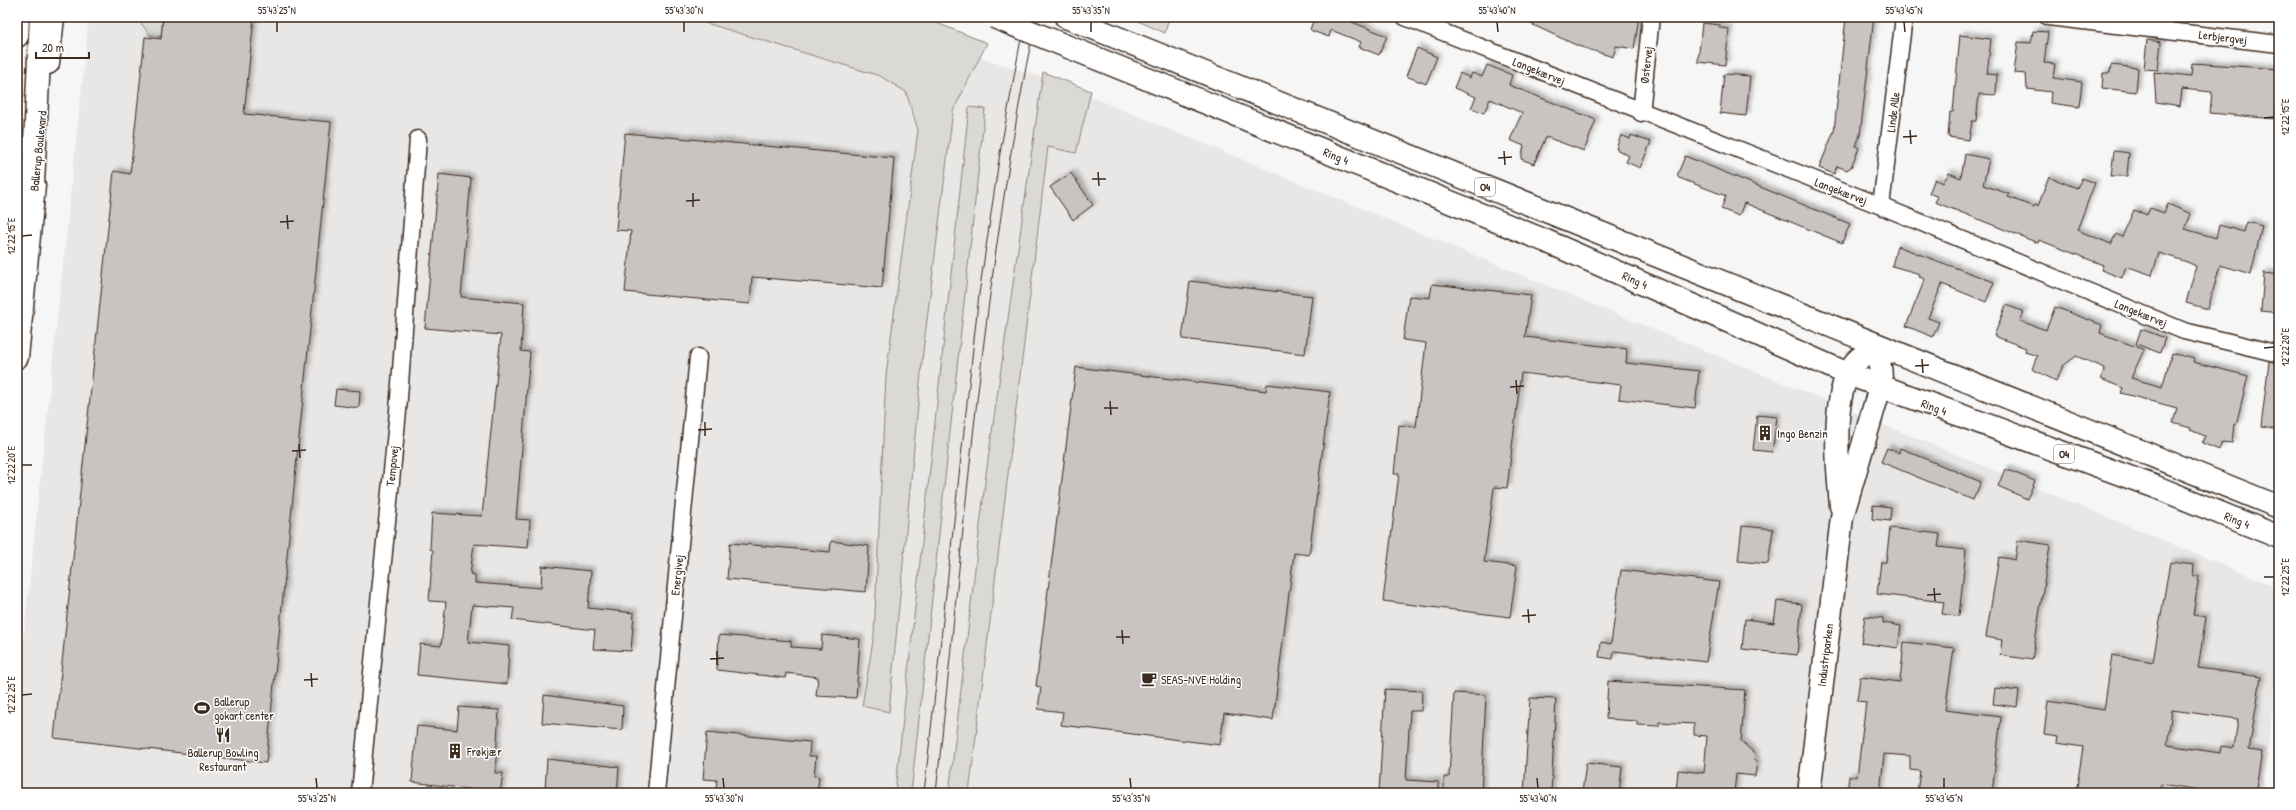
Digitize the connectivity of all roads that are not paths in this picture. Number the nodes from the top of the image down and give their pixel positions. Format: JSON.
{"nodes":[{"id":1,"x":18,"y":17,"type":"edge"},
{"id":2,"x":41,"y":17,"type":"edge"},
{"id":3,"x":53,"y":17,"type":"edge"},
{"id":4,"x":994,"y":17,"type":"edge"},
{"id":5,"x":1405,"y":17,"type":"edge"},
{"id":6,"x":1651,"y":17,"type":"edge"},
{"id":7,"x":1904,"y":17,"type":"edge"},
{"id":8,"x":2048,"y":17,"type":"edge"},
{"id":9,"x":1069,"y":18,"type":"edge"},
{"id":10,"x":17,"y":36,"type":"edge"},
{"id":11,"x":2279,"y":44,"type":"edge"},
{"id":12,"x":1641,"y":113,"type":"junction"},
{"id":13,"x":418,"y":139,"type":"dead end"},
{"id":14,"x":32,"y":204,"type":"junction"},
{"id":15,"x":1881,"y":206,"type":"junction"},
{"id":16,"x":1869,"y":346,"type":"junction"},
{"id":17,"x":2279,"y":354,"type":"edge"},
{"id":18,"x":17,"y":357,"type":"edge"},
{"id":19,"x":698,"y":357,"type":"dead end"},
{"id":20,"x":1848,"y":374,"type":"junction"},
{"id":21,"x":1880,"y":387,"type":"junction"},
{"id":22,"x":2279,"y":507,"type":"edge"},
{"id":23,"x":1842,"y":517,"type":"junction"},
{"id":24,"x":2279,"y":537,"type":"edge"},
{"id":25,"x":360,"y":793,"type":"edge"},
{"id":26,"x":656,"y":793,"type":"edge"},
{"id":27,"x":1809,"y":793,"type":"edge"}],
"edges":[{"from":1,"to":10,"type":"main road"},
{"from":2,"to":14,"type":"main road"},
{"from":3,"to":14,"type":"main road","name":"Ballerup Boulevard"},
{"from":4,"to":20,"type":"main road","name":"Ring 4","number":"O4","bridge":true},
{"from":5,"to":12,"type":"street","name":"Langekærvej"},
{"from":6,"to":12,"type":"street","name":"Østervej"},
{"from":7,"to":15,"type":"street","name":"Linde Alle"},
{"from":8,"to":11,"type":"street","name":"Lerbjergvej"},
{"from":9,"to":16,"type":"main road","number":"O4"},
{"from":12,"to":15,"type":"street","name":"Langekærvej"},
{"from":13,"to":25,"type":"street","name":"Tempovej"},
{"from":14,"to":18,"type":"main road","name":"Ballerup Boulevard"},
{"from":15,"to":17,"type":"street","name":"Langekærvej"},
{"from":16,"to":20,"type":"main road","name":"Industriparken"},
{"from":16,"to":21,"type":"main road","name":"Industriparken"},
{"from":16,"to":22,"type":"main road","number":"O4"},
{"from":19,"to":26,"type":"street","name":"Energivej"},
{"from":20,"to":21,"type":"main road","name":"Ring 4","number":"O4"},
{"from":20,"to":23,"type":"main road","name":"Industriparken"},
{"from":21,"to":23,"type":"main road","name":"Industriparken"},
{"from":21,"to":24,"type":"main road","name":"Ring 4","number":"O4"},
{"from":23,"to":27,"type":"main road","name":"Industriparken"}]}
